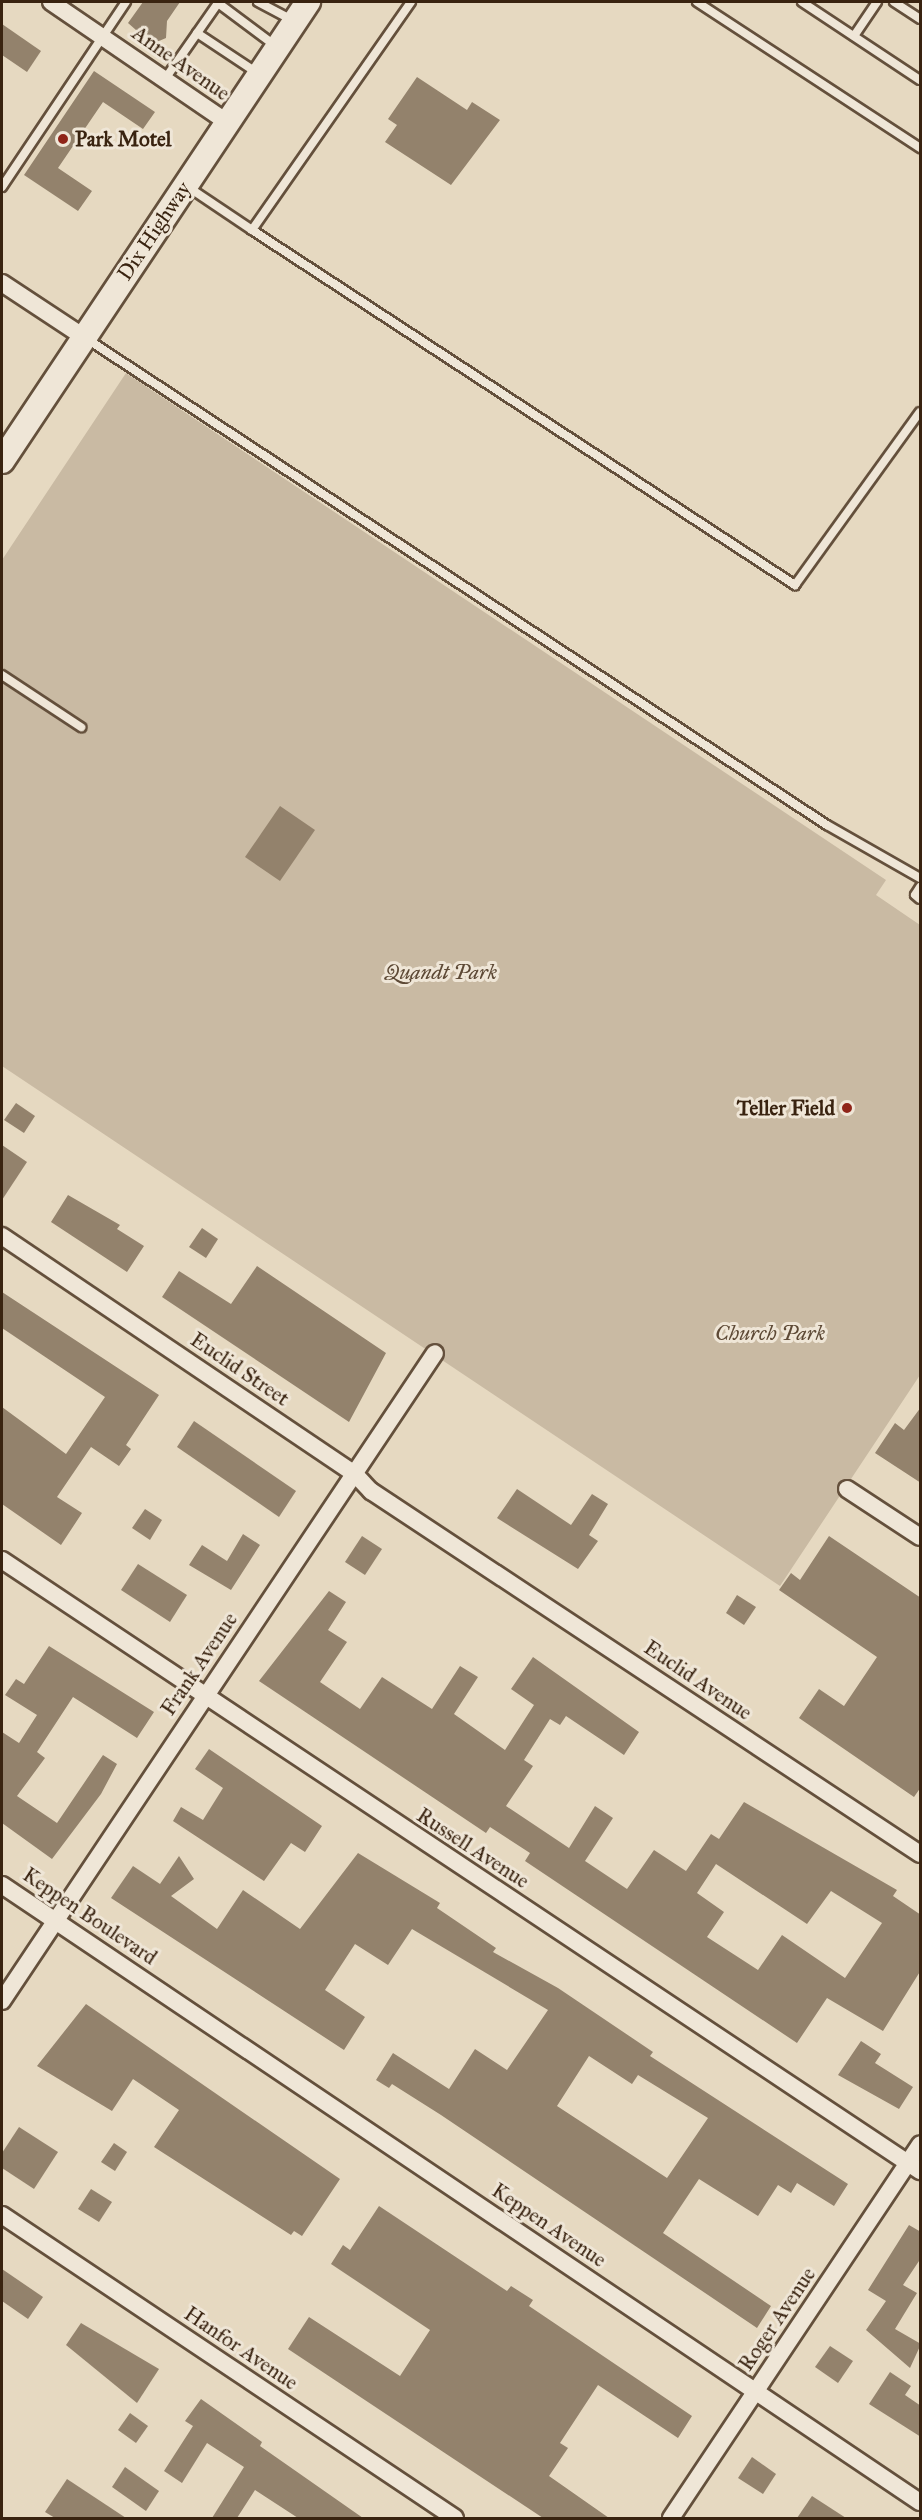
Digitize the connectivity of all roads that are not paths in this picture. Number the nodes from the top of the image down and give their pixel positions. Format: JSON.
{"nodes":[{"id":1,"x":51,"y":2,"type":"edge"},
{"id":2,"x":126,"y":2,"type":"edge"},
{"id":3,"x":219,"y":2,"type":"edge"},
{"id":4,"x":258,"y":2,"type":"edge"},
{"id":5,"x":411,"y":2,"type":"edge"},
{"id":6,"x":697,"y":2,"type":"edge"},
{"id":7,"x":802,"y":2,"type":"edge"},
{"id":8,"x":877,"y":2,"type":"edge"},
{"id":9,"x":894,"y":2,"type":"edge"},
{"id":10,"x":301,"y":11,"type":"edge"},
{"id":11,"x":921,"y":19,"type":"edge"},
{"id":12,"x":197,"y":33,"type":"junction"},
{"id":13,"x":854,"y":36,"type":"junction"},
{"id":14,"x":103,"y":37,"type":"junction"},
{"id":15,"x":277,"y":48,"type":"junction"},
{"id":16,"x":259,"y":74,"type":"junction"},
{"id":17,"x":165,"y":79,"type":"junction"},
{"id":18,"x":921,"y":80,"type":"edge"},
{"id":19,"x":227,"y":122,"type":"junction"},
{"id":20,"x":921,"y":148,"type":"edge"},
{"id":21,"x":185,"y":185,"type":"junction"},
{"id":22,"x":2,"y":187,"type":"edge"},
{"id":23,"x":252,"y":230,"type":"junction"},
{"id":24,"x":2,"y":283,"type":"edge"},
{"id":25,"x":84,"y":337,"type":"junction"},
{"id":26,"x":921,"y":412,"type":"edge"},
{"id":27,"x":2,"y":461,"type":"edge"},
{"id":28,"x":2,"y":675,"type":"edge"},
{"id":29,"x":81,"y":727,"type":"dead end"},
{"id":30,"x":921,"y":878,"type":"edge"},
{"id":31,"x":921,"y":886,"type":"edge"},
{"id":32,"x":921,"y":899,"type":"edge"},
{"id":33,"x":2,"y":1236,"type":"edge"},
{"id":34,"x":439,"y":1348,"type":"dead end"},
{"id":35,"x":354,"y":1473,"type":"junction"},
{"id":36,"x":848,"y":1489,"type":"dead end"},
{"id":37,"x":921,"y":1538,"type":"edge"},
{"id":38,"x":450,"y":1542,"type":"joint"},
{"id":39,"x":2,"y":1560,"type":"edge"},
{"id":40,"x":204,"y":1698,"type":"junction"},
{"id":41,"x":921,"y":1854,"type":"edge"},
{"id":42,"x":2,"y":1885,"type":"edge"},
{"id":43,"x":55,"y":1921,"type":"junction"},
{"id":44,"x":153,"y":1985,"type":"joint"},
{"id":45,"x":2,"y":2001,"type":"edge"},
{"id":46,"x":921,"y":2144,"type":"edge"},
{"id":47,"x":914,"y":2167,"type":"edge"},
{"id":48,"x":2,"y":2215,"type":"edge"},
{"id":49,"x":756,"y":2391,"type":"junction"},
{"id":50,"x":921,"y":2502,"type":"edge"},
{"id":51,"x":455,"y":2518,"type":"edge"},
{"id":52,"x":671,"y":2518,"type":"edge"}],
"edges":[{"from":1,"to":14,"type":"street","name":"Anne Avenue"},
{"from":2,"to":14,"type":"lane"},
{"from":3,"to":12,"type":"lane"},
{"from":3,"to":15,"type":"lane"},
{"from":4,"to":10,"type":"lane"},
{"from":5,"to":23,"type":"lane"},
{"from":6,"to":20,"type":"lane"},
{"from":7,"to":13,"type":"lane"},
{"from":8,"to":13,"type":"lane"},
{"from":9,"to":11,"type":"lane"},
{"from":10,"to":15,"type":"main road","name":"Dix Highway"},
{"from":12,"to":16,"type":"lane"},
{"from":12,"to":17,"type":"lane"},
{"from":13,"to":18,"type":"lane"},
{"from":14,"to":17,"type":"street","name":"Anne Avenue"},
{"from":14,"to":22,"type":"lane"},
{"from":15,"to":16,"type":"main road","name":"Dix Highway"},
{"from":16,"to":19,"type":"main road","name":"Dix Highway"},
{"from":17,"to":19,"type":"street","name":"Anne Avenue"},
{"from":19,"to":21,"type":"main road","name":"Dix Highway"},
{"from":21,"to":23,"type":"lane"},
{"from":21,"to":25,"type":"main road","name":"Dix Highway"},
{"from":23,"to":26,"type":"lane"},
{"from":24,"to":25,"type":"street"},
{"from":25,"to":27,"type":"main road","name":"Dix Highway"},
{"from":25,"to":30,"type":"lane"},
{"from":28,"to":29,"type":"lane"},
{"from":31,"to":32,"type":"lane"},
{"from":33,"to":35,"type":"street","name":"Euclid Street"},
{"from":34,"to":35,"type":"street","name":"Frank Avenue"},
{"from":35,"to":38,"type":"street","name":"Euclid Street"},
{"from":35,"to":40,"type":"street","name":"Frank Avenue"},
{"from":36,"to":37,"type":"street"},
{"from":38,"to":41,"type":"street","name":"Euclid Avenue"},
{"from":39,"to":40,"type":"street","name":"Russell Avenue"},
{"from":40,"to":43,"type":"street","name":"Frank Avenue"},
{"from":40,"to":47,"type":"street","name":"Russell Avenue"},
{"from":42,"to":43,"type":"street","name":"Keppen Boulevard"},
{"from":43,"to":44,"type":"street","name":"Keppen Boulevard"},
{"from":43,"to":45,"type":"street","name":"Frank Avenue"},
{"from":44,"to":49,"type":"street","name":"Keppen Avenue"},
{"from":46,"to":47,"type":"street","name":"Roger Avenue"},
{"from":47,"to":49,"type":"street","name":"Roger Avenue"},
{"from":48,"to":51,"type":"street","name":"Hanfor Avenue"},
{"from":49,"to":50,"type":"street","name":"Keppen Avenue"},
{"from":49,"to":52,"type":"street","name":"Roger Avenue"}]}
